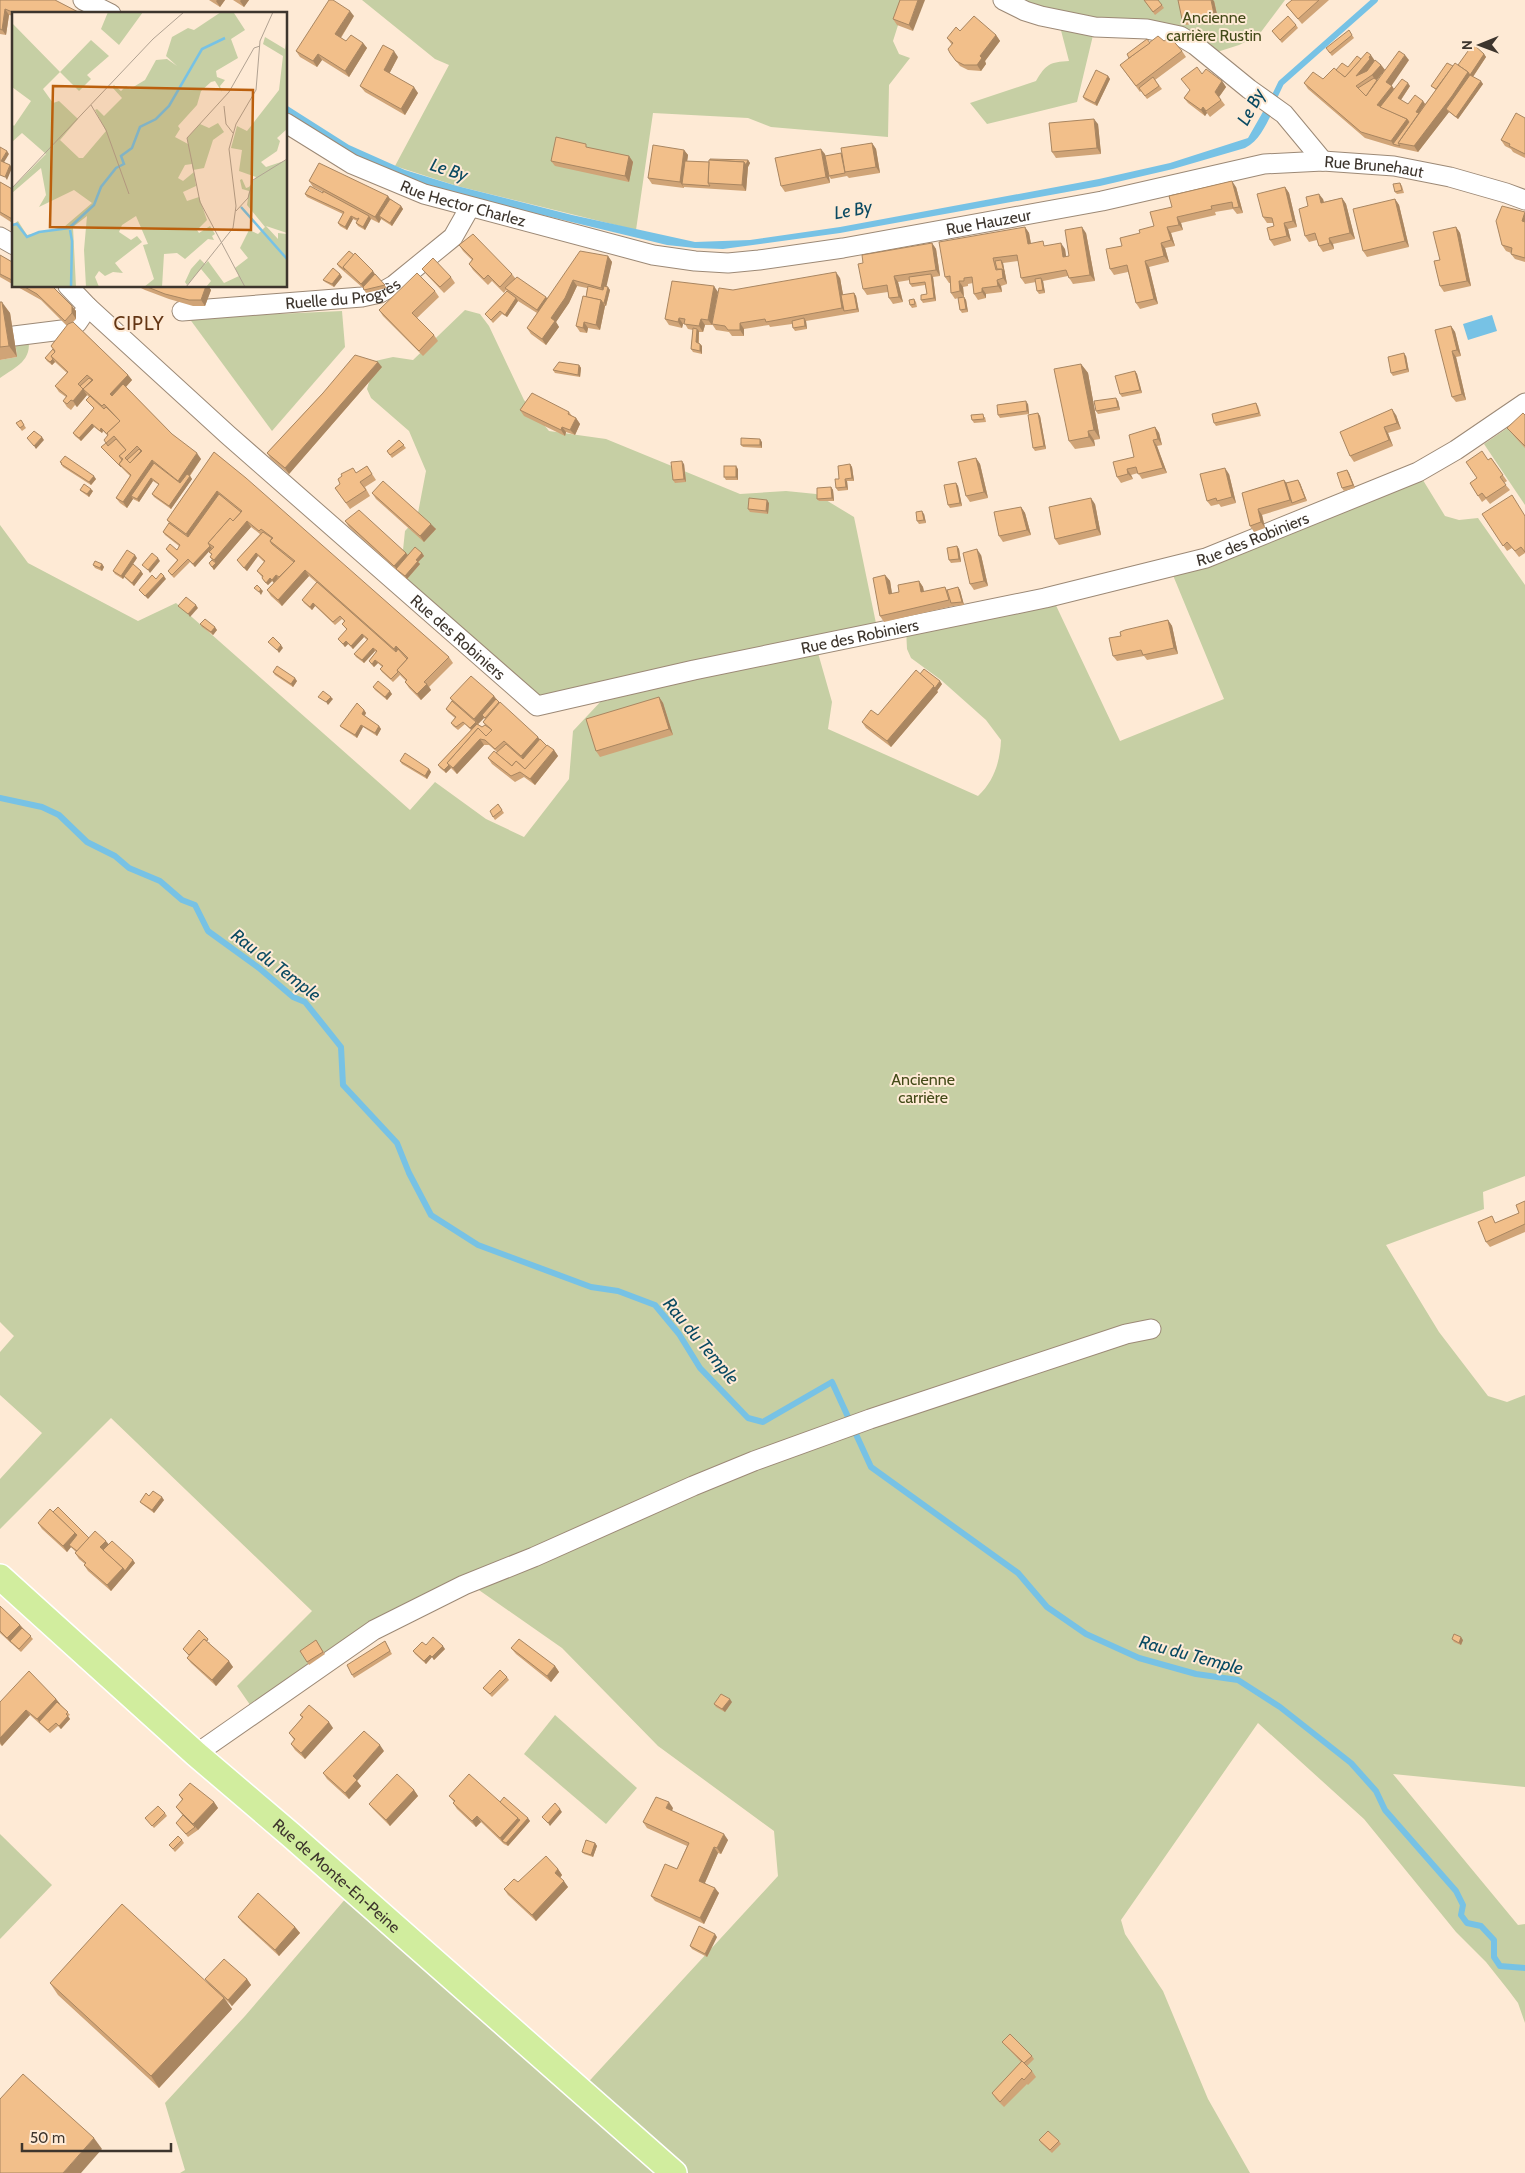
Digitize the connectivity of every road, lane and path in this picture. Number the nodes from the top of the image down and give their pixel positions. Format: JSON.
{"nodes":[{"id":1,"x":83,"y":0,"type":"edge"},
{"id":2,"x":1003,"y":0,"type":"edge"},
{"id":3,"x":107,"y":12,"type":"edge"},
{"id":4,"x":288,"y":124,"type":"edge"},
{"id":5,"x":1323,"y":161,"type":"junction"},
{"id":6,"x":1525,"y":200,"type":"edge"},
{"id":7,"x":470,"y":207,"type":"junction"},
{"id":8,"x":0,"y":237,"type":"edge"},
{"id":9,"x":12,"y":244,"type":"edge"},
{"id":10,"x":653,"y":254,"type":"joint"},
{"id":11,"x":70,"y":288,"type":"edge"},
{"id":12,"x":88,"y":306,"type":"junction"},
{"id":13,"x":182,"y":312,"type":"dead end"},
{"id":14,"x":14,"y":336,"type":"dead end"},
{"id":15,"x":1525,"y":403,"type":"edge"},
{"id":16,"x":1151,"y":1329,"type":"dead end"},
{"id":17,"x":0,"y":1577,"type":"edge"},
{"id":18,"x":196,"y":1754,"type":"junction"},
{"id":19,"x":674,"y":2173,"type":"edge"}],
"edges":[{"from":1,"to":3,"type":"street"},
{"from":2,"to":5,"type":"street","name":"Rue Brunehaut"},
{"from":4,"to":7,"type":"street","name":"Rue Hector Charlez"},
{"from":5,"to":6,"type":"street","name":"Rue Brunehaut"},
{"from":5,"to":10,"type":"street","name":"Rue Hauzeur"},
{"from":7,"to":10,"type":"street","name":"Rue Hector Charlez"},
{"from":7,"to":13,"type":"street","name":"Ruelle du Progrès"},
{"from":8,"to":9,"type":"street"},
{"from":11,"to":12,"type":"street"},
{"from":12,"to":14,"type":"street"},
{"from":12,"to":15,"type":"street","name":"Rue des Robiniers"},
{"from":16,"to":18,"type":"street"},
{"from":17,"to":18,"type":"main road","name":"Rue de Monte-En-Peine"},
{"from":18,"to":19,"type":"main road","name":"Rue de Monte-En-Peine"}]}
